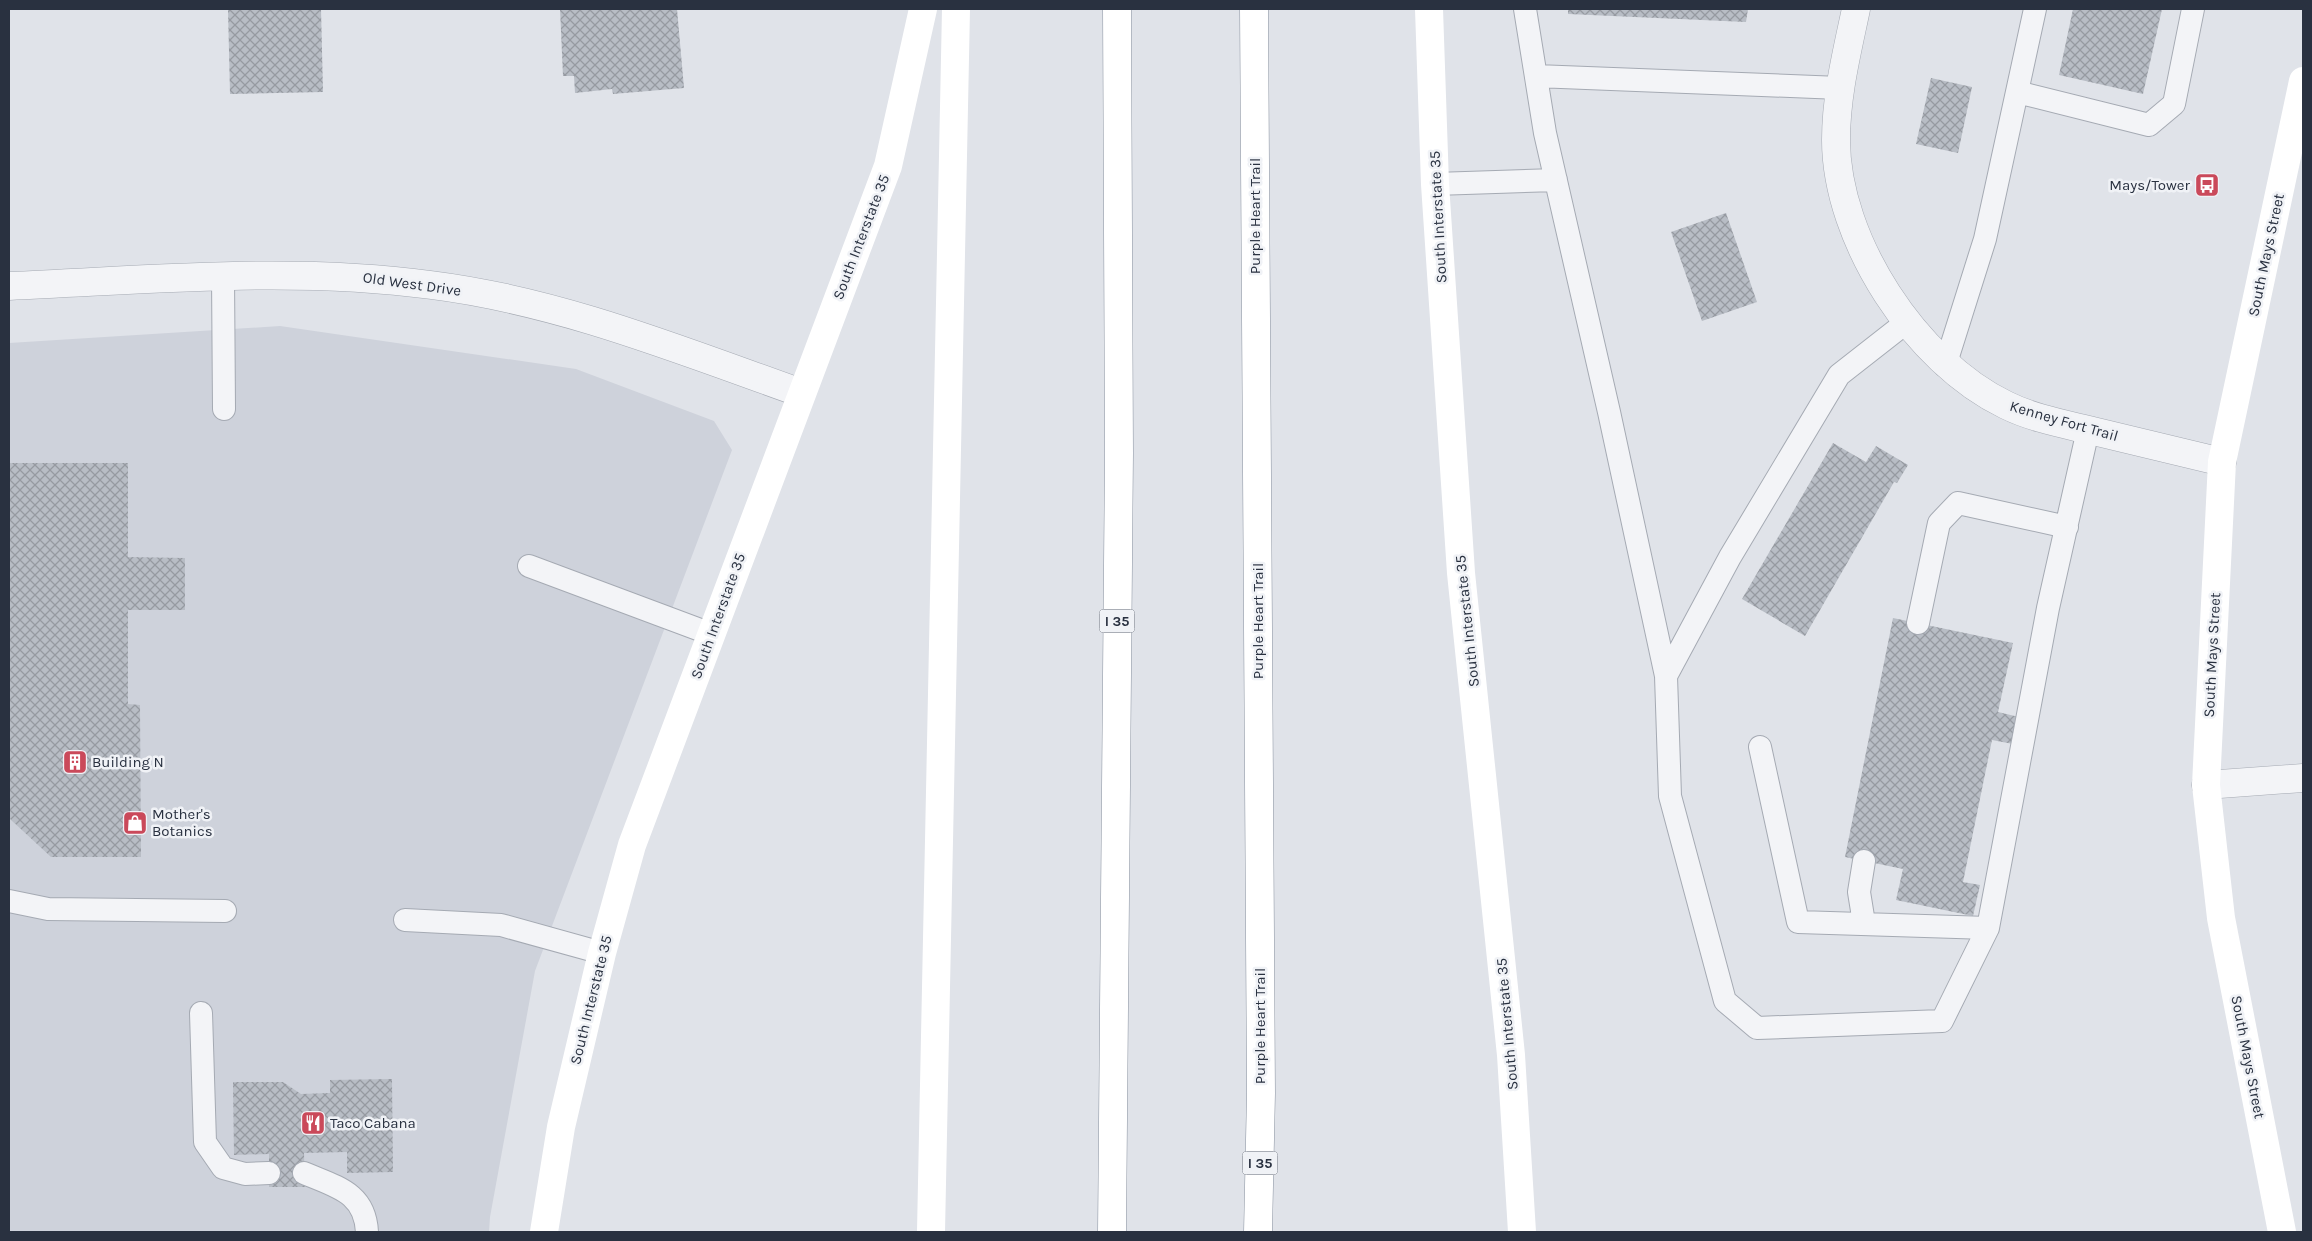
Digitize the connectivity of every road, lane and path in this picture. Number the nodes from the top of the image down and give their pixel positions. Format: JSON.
{"nodes":[{"id":1,"x":923,"y":9,"type":"edge"},
{"id":2,"x":956,"y":9,"type":"edge"},
{"id":3,"x":1117,"y":9,"type":"edge"},
{"id":4,"x":1254,"y":9,"type":"edge"},
{"id":5,"x":1429,"y":9,"type":"edge"},
{"id":6,"x":1526,"y":9,"type":"edge"},
{"id":7,"x":1856,"y":9,"type":"edge"},
{"id":8,"x":2035,"y":9,"type":"edge"},
{"id":9,"x":2193,"y":9,"type":"edge"},
{"id":10,"x":1536,"y":76,"type":"junction"},
{"id":11,"x":2303,"y":81,"type":"edge"},
{"id":12,"x":1840,"y":88,"type":"junction"},
{"id":13,"x":2017,"y":92,"type":"junction"},
{"id":14,"x":2295,"y":161,"type":"edge"},
{"id":15,"x":1556,"y":180,"type":"junction"},
{"id":16,"x":1435,"y":184,"type":"junction"},
{"id":17,"x":223,"y":276,"type":"junction"},
{"id":18,"x":9,"y":286,"type":"edge"},
{"id":19,"x":1908,"y":321,"type":"junction"},
{"id":20,"x":1946,"y":366,"type":"junction"},
{"id":21,"x":801,"y":393,"type":"junction"},
{"id":22,"x":224,"y":409,"type":"dead end"},
{"id":23,"x":2088,"y":430,"type":"junction"},
{"id":24,"x":2222,"y":462,"type":"junction"},
{"id":25,"x":2067,"y":527,"type":"junction"},
{"id":26,"x":529,"y":566,"type":"dead end"},
{"id":27,"x":1918,"y":623,"type":"dead end"},
{"id":28,"x":711,"y":634,"type":"junction"},
{"id":29,"x":1666,"y":676,"type":"junction"},
{"id":30,"x":1760,"y":746,"type":"dead end"},
{"id":31,"x":2303,"y":778,"type":"edge"},
{"id":32,"x":2206,"y":785,"type":"junction"},
{"id":33,"x":1864,"y":861,"type":"dead end"},
{"id":34,"x":9,"y":901,"type":"edge"},
{"id":35,"x":225,"y":911,"type":"dead end"},
{"id":36,"x":405,"y":920,"type":"dead end"},
{"id":37,"x":1864,"y":923,"type":"junction"},
{"id":38,"x":1988,"y":928,"type":"junction"},
{"id":39,"x":602,"y":953,"type":"junction"},
{"id":40,"x":201,"y":1013,"type":"dead end"},
{"id":41,"x":1261,"y":1093,"type":"junction"},
{"id":42,"x":269,"y":1173,"type":"dead end"},
{"id":43,"x":304,"y":1173,"type":"dead end"},
{"id":44,"x":367,"y":1232,"type":"edge"},
{"id":45,"x":544,"y":1232,"type":"edge"},
{"id":46,"x":931,"y":1232,"type":"edge"},
{"id":47,"x":1112,"y":1232,"type":"edge"},
{"id":48,"x":1258,"y":1232,"type":"edge"},
{"id":49,"x":1275,"y":1232,"type":"edge"},
{"id":50,"x":1522,"y":1232,"type":"edge"},
{"id":51,"x":2282,"y":1232,"type":"edge"}],
"edges":[{"from":1,"to":21,"type":"main road","name":"South Interstate 35"},
{"from":2,"to":46,"type":"main road"},
{"from":3,"to":47,"type":"main road","number":"I 35"},
{"from":4,"to":41,"type":"main road","name":"Purple Heart Trail","number":"I 35"},
{"from":5,"to":16,"type":"main road","name":"South Interstate 35"},
{"from":6,"to":10,"type":"lane"},
{"from":7,"to":12,"type":"street","name":"Kenney Fort Trail"},
{"from":8,"to":13,"type":"lane"},
{"from":9,"to":13,"type":"lane"},
{"from":10,"to":12,"type":"lane"},
{"from":10,"to":15,"type":"lane"},
{"from":11,"to":14,"type":"main road","name":"South Mays Street"},
{"from":12,"to":19,"type":"street","name":"Kenney Fort Trail"},
{"from":13,"to":20,"type":"lane"},
{"from":14,"to":24,"type":"main road","name":"South Mays Street"},
{"from":15,"to":16,"type":"lane"},
{"from":15,"to":29,"type":"lane"},
{"from":16,"to":50,"type":"main road","name":"South Interstate 35"},
{"from":17,"to":18,"type":"street","name":"Old West Drive"},
{"from":17,"to":21,"type":"street","name":"Old West Drive"},
{"from":17,"to":22,"type":"lane"},
{"from":19,"to":20,"type":"street","name":"Kenney Fort Trail"},
{"from":19,"to":29,"type":"lane"},
{"from":20,"to":23,"type":"street","name":"Kenney Fort Trail"},
{"from":21,"to":28,"type":"main road","name":"South Interstate 35"},
{"from":23,"to":24,"type":"street","name":"Kenney Fort Trail"},
{"from":23,"to":25,"type":"lane"},
{"from":24,"to":32,"type":"main road","name":"South Mays Street"},
{"from":25,"to":27,"type":"lane"},
{"from":25,"to":38,"type":"lane"},
{"from":26,"to":28,"type":"lane"},
{"from":28,"to":39,"type":"main road","name":"South Interstate 35"},
{"from":29,"to":38,"type":"lane"},
{"from":30,"to":37,"type":"lane"},
{"from":31,"to":32,"type":"street"},
{"from":32,"to":51,"type":"main road","name":"South Mays Street"},
{"from":33,"to":37,"type":"lane"},
{"from":34,"to":35,"type":"lane"},
{"from":36,"to":39,"type":"lane"},
{"from":37,"to":38,"type":"lane"},
{"from":39,"to":45,"type":"main road","name":"South Interstate 35"},
{"from":40,"to":42,"type":"lane"},
{"from":41,"to":48,"type":"main road","name":"Purple Heart Trail","number":"I 35"},
{"from":41,"to":49,"type":"main road"},
{"from":43,"to":44,"type":"lane"}]}
